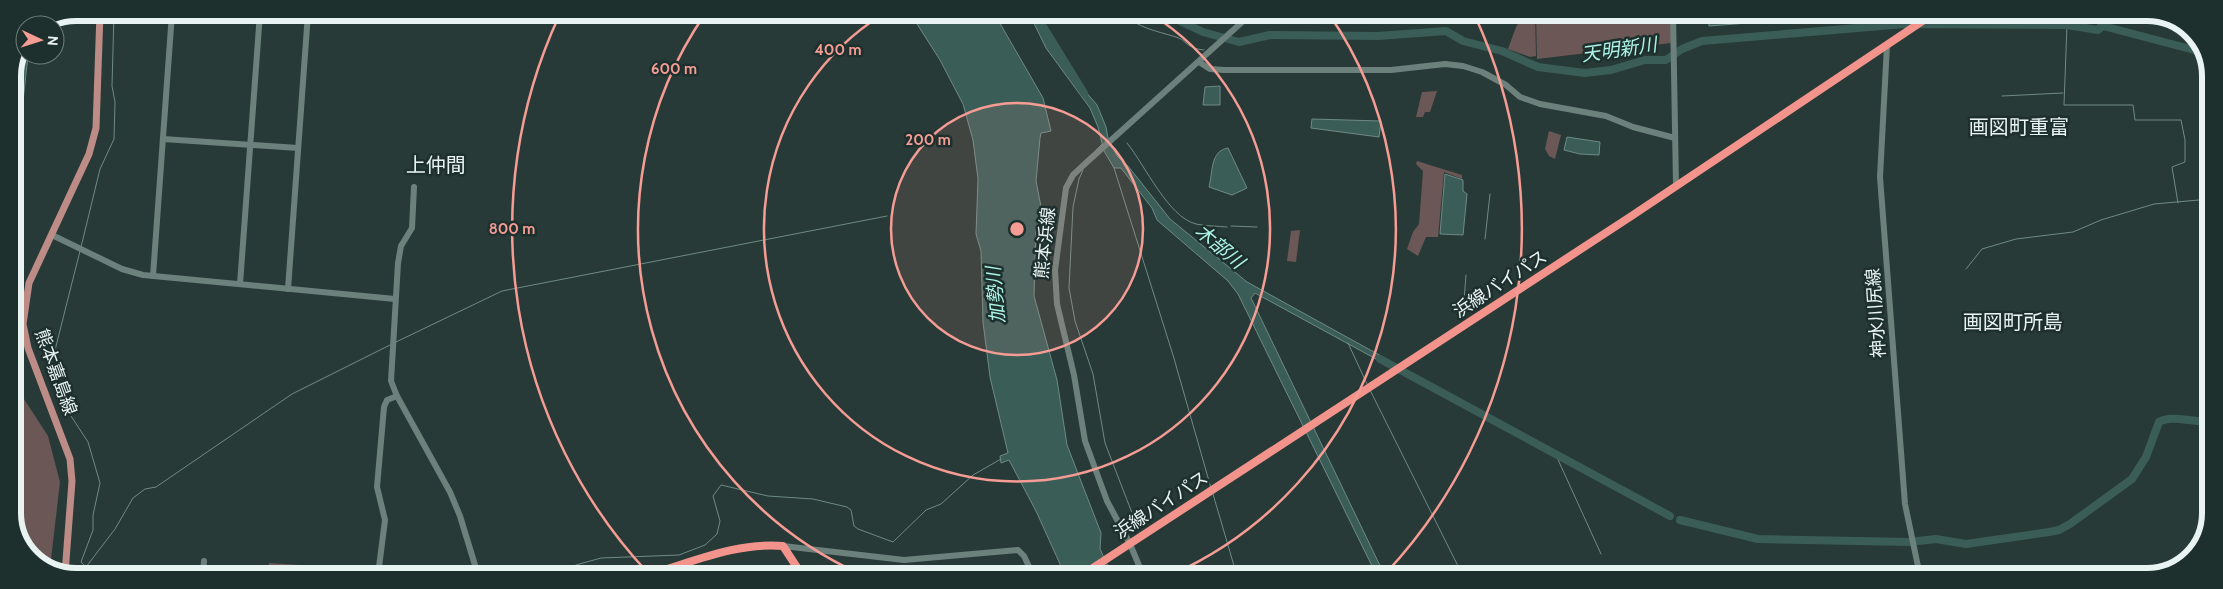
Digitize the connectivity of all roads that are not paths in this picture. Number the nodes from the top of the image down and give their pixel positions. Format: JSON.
{"nodes":[{"id":1,"x":100,"y":21,"type":"edge"},
{"id":2,"x":171,"y":21,"type":"edge"},
{"id":3,"x":260,"y":21,"type":"edge"},
{"id":4,"x":308,"y":21,"type":"edge"},
{"id":5,"x":1243,"y":21,"type":"edge"},
{"id":6,"x":1673,"y":21,"type":"edge"},
{"id":7,"x":1924,"y":21,"type":"edge"},
{"id":8,"x":1886,"y":45,"type":"junction"},
{"id":9,"x":1199,"y":62,"type":"junction"},
{"id":10,"x":1674,"y":138,"type":"junction"},
{"id":11,"x":163,"y":139,"type":"junction"},
{"id":12,"x":251,"y":145,"type":"junction"},
{"id":13,"x":298,"y":148,"type":"junction"},
{"id":14,"x":1676,"y":185,"type":"junction"},
{"id":15,"x":414,"y":187,"type":"dead end"},
{"id":16,"x":52,"y":235,"type":"junction"},
{"id":17,"x":153,"y":276,"type":"junction"},
{"id":18,"x":240,"y":284,"type":"junction"},
{"id":19,"x":288,"y":289,"type":"junction"},
{"id":20,"x":395,"y":299,"type":"junction"},
{"id":21,"x":397,"y":396,"type":"junction"},
{"id":22,"x":783,"y":546,"type":"junction"},
{"id":23,"x":1127,"y":546,"type":"junction"},
{"id":24,"x":204,"y":561,"type":"dead end"},
{"id":25,"x":66,"y":567,"type":"edge"},
{"id":26,"x":203,"y":568,"type":"edge"},
{"id":27,"x":379,"y":568,"type":"edge"},
{"id":28,"x":476,"y":568,"type":"edge"},
{"id":29,"x":672,"y":568,"type":"edge"},
{"id":30,"x":797,"y":568,"type":"edge"},
{"id":31,"x":1030,"y":568,"type":"edge"},
{"id":32,"x":1093,"y":568,"type":"edge"},
{"id":33,"x":1139,"y":568,"type":"edge"},
{"id":34,"x":1918,"y":568,"type":"edge"}],
"edges":[{"from":1,"to":16,"type":"main road","name":"熊本嘉島線"},
{"from":2,"to":11,"type":"street"},
{"from":3,"to":12,"type":"street"},
{"from":4,"to":13,"type":"street"},
{"from":5,"to":9,"type":"street","name":"熊本浜線"},
{"from":6,"to":10,"type":"street"},
{"from":7,"to":8,"type":"highway","name":"浜線バイパス"},
{"from":8,"to":14,"type":"highway","name":"浜線バイパス"},
{"from":8,"to":34,"type":"street","name":"神水川尻線"},
{"from":9,"to":10,"type":"street"},
{"from":9,"to":23,"type":"street","name":"熊本浜線"},
{"from":10,"to":14,"type":"street"},
{"from":11,"to":12,"type":"street"},
{"from":11,"to":17,"type":"street"},
{"from":12,"to":13,"type":"street"},
{"from":12,"to":18,"type":"street"},
{"from":13,"to":19,"type":"street"},
{"from":14,"to":23,"type":"highway","name":"浜線バイパス"},
{"from":15,"to":20,"type":"street"},
{"from":16,"to":17,"type":"street"},
{"from":16,"to":25,"type":"main road","name":"熊本嘉島線"},
{"from":17,"to":18,"type":"street"},
{"from":18,"to":19,"type":"street"},
{"from":19,"to":20,"type":"street"},
{"from":20,"to":21,"type":"street"},
{"from":21,"to":27,"type":"street"},
{"from":21,"to":28,"type":"street"},
{"from":22,"to":29,"type":"highway"},
{"from":22,"to":30,"type":"highway"},
{"from":22,"to":31,"type":"street"},
{"from":23,"to":32,"type":"highway","name":"浜線バイパス"},
{"from":23,"to":33,"type":"street","name":"熊本浜線"},
{"from":24,"to":26,"type":"street"}]}
